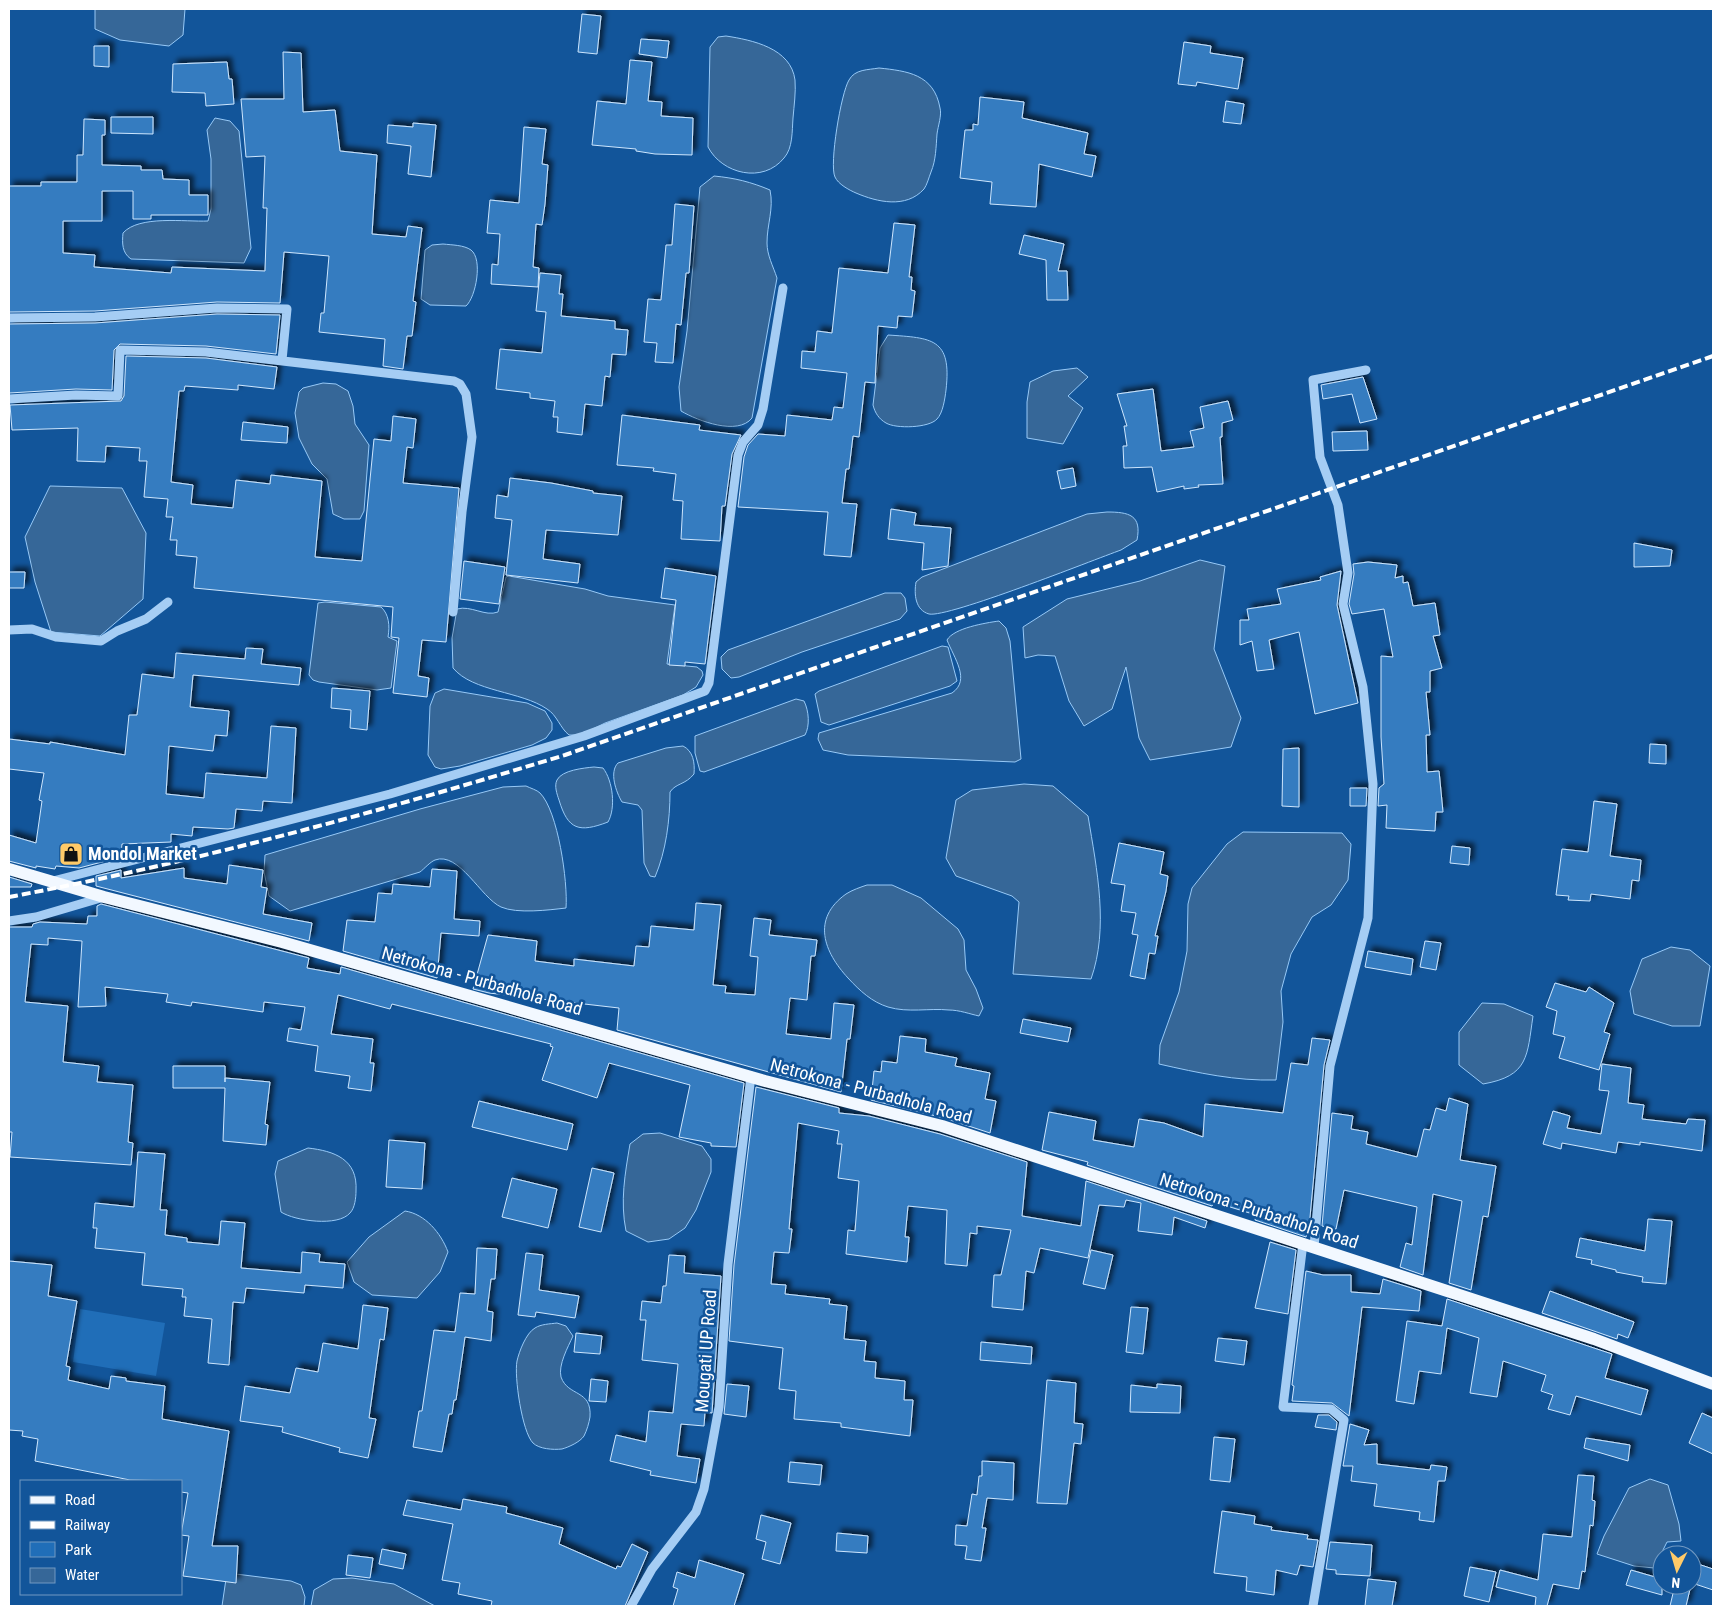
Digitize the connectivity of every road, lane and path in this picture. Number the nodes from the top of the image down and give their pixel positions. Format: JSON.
{"nodes":[{"id":1,"x":784,"y":288,"type":"dead end"},
{"id":2,"x":9,"y":318,"type":"edge"},
{"id":3,"x":282,"y":360,"type":"junction"},
{"id":4,"x":1366,"y":370,"type":"dead end"},
{"id":5,"x":9,"y":399,"type":"edge"},
{"id":6,"x":168,"y":602,"type":"dead end"},
{"id":7,"x":453,"y":612,"type":"dead end"},
{"id":8,"x":9,"y":630,"type":"edge"},
{"id":9,"x":9,"y":869,"type":"edge"},
{"id":10,"x":53,"y":881,"type":"junction"},
{"id":11,"x":104,"y":897,"type":"junction"},
{"id":12,"x":9,"y":921,"type":"edge"},
{"id":13,"x":751,"y":1076,"type":"junction"},
{"id":14,"x":1308,"y":1245,"type":"junction"},
{"id":15,"x":1713,"y":1384,"type":"edge"},
{"id":16,"x":631,"y":1606,"type":"edge"},
{"id":17,"x":1313,"y":1606,"type":"edge"}],
"edges":[{"from":1,"to":10,"type":"street"},
{"from":2,"to":3,"type":"street"},
{"from":3,"to":5,"type":"street"},
{"from":3,"to":7,"type":"street"},
{"from":4,"to":14,"type":"street"},
{"from":6,"to":8,"type":"street"},
{"from":9,"to":10,"type":"main road","name":"Netrokona - Purbadhola Road"},
{"from":10,"to":11,"type":"main road","name":"Netrokona - Purbadhola Road"},
{"from":11,"to":12,"type":"street"},
{"from":11,"to":13,"type":"main road","name":"Netrokona - Purbadhola Road"},
{"from":13,"to":14,"type":"main road","name":"Netrokona - Purbadhola Road"},
{"from":13,"to":16,"type":"street","name":"Mougati UP Road"},
{"from":14,"to":15,"type":"main road","name":"Netrokona - Purbadhola Road"},
{"from":14,"to":17,"type":"street"}]}
